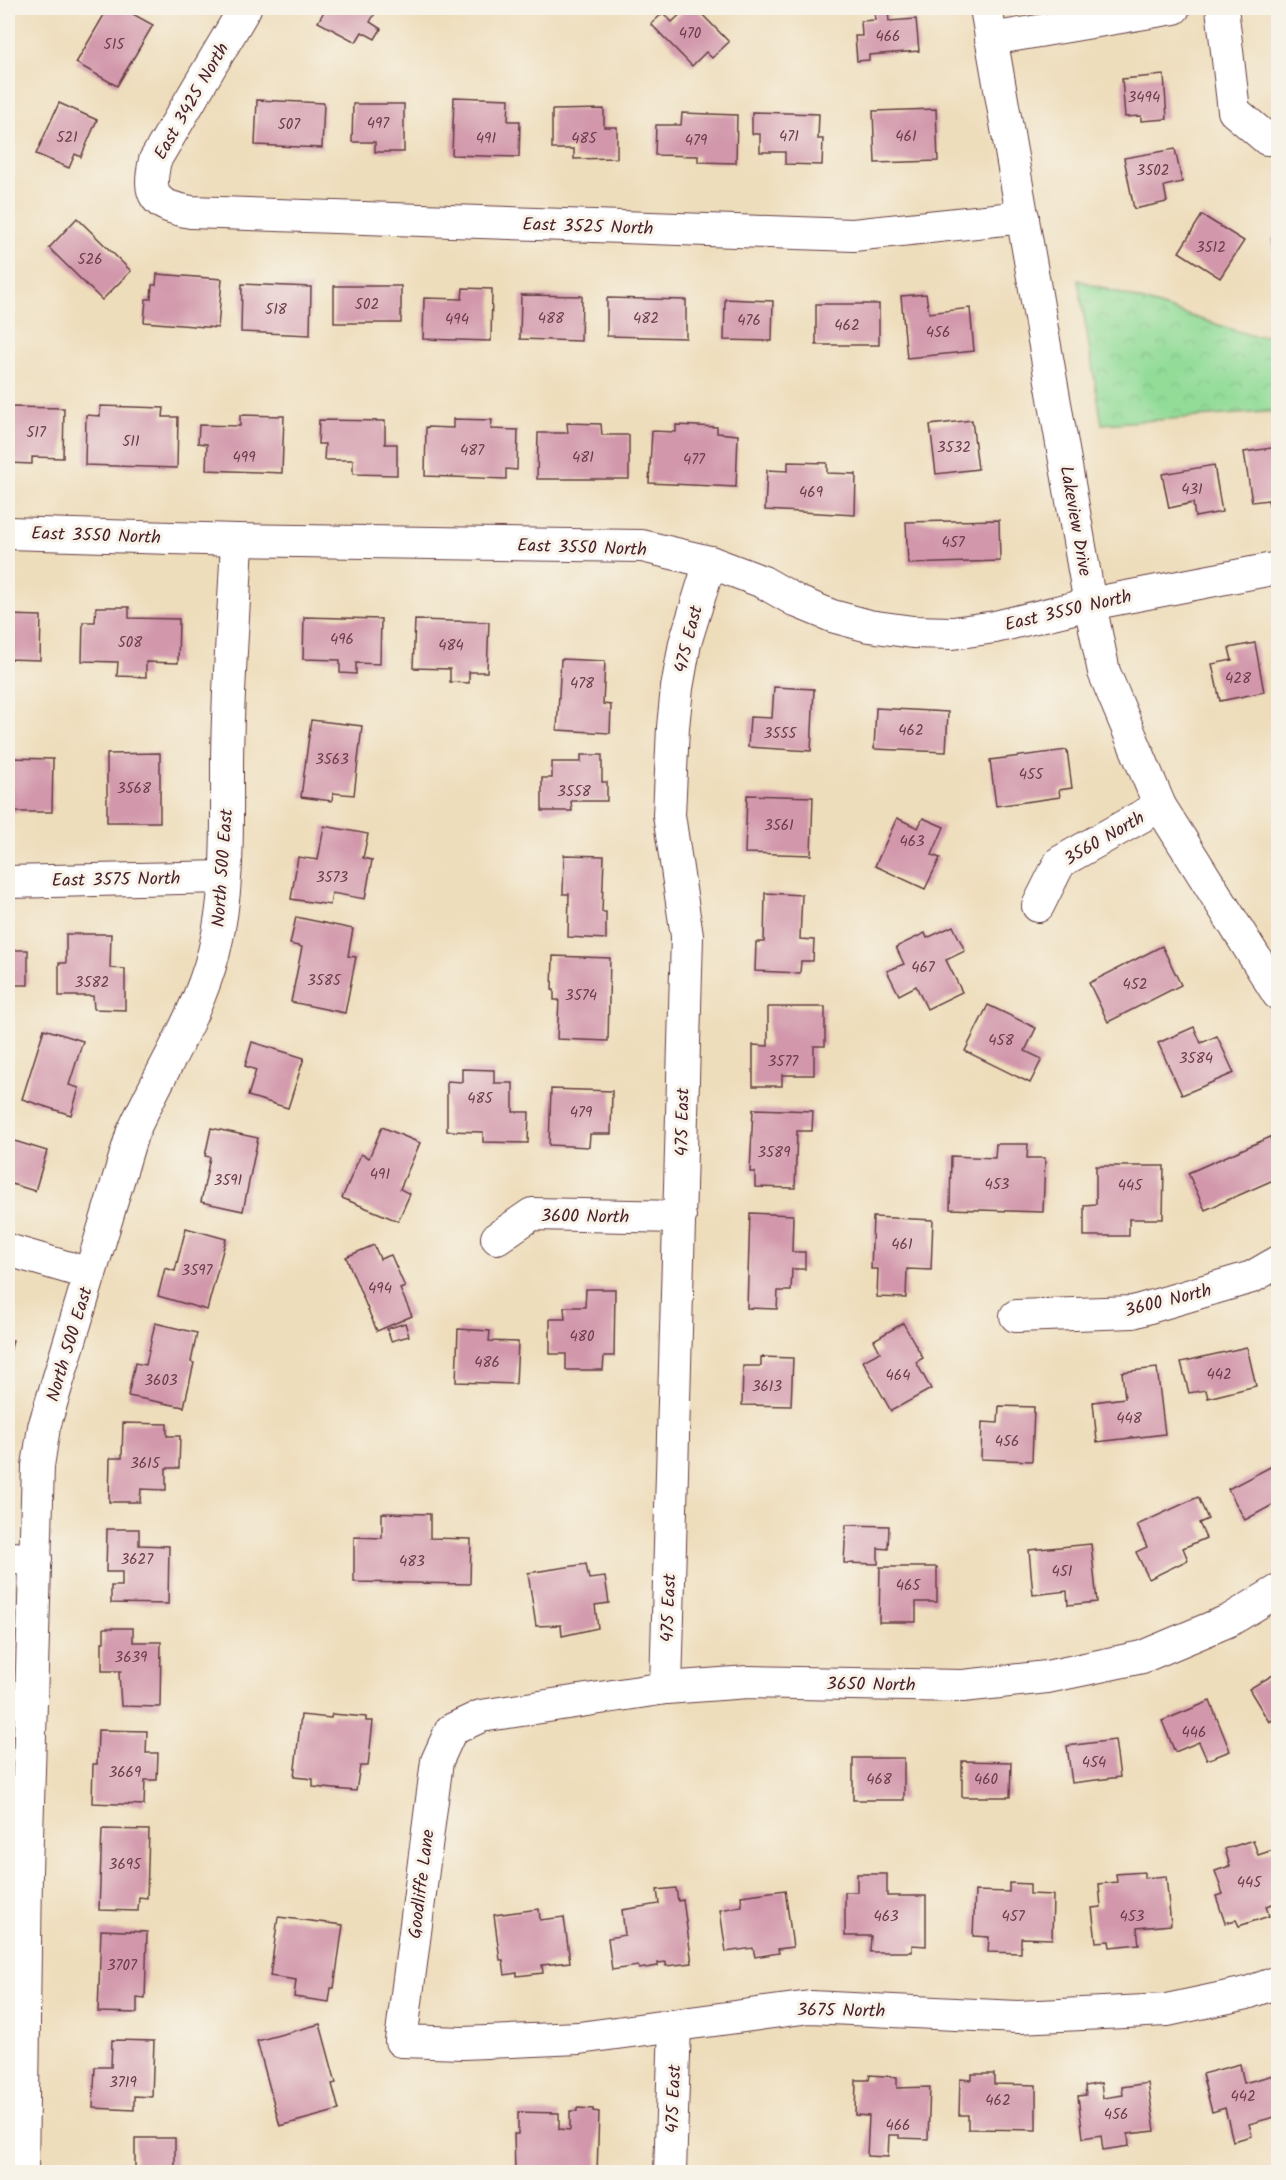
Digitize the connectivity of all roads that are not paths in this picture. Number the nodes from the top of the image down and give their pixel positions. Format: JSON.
{"nodes":[{"id":1,"x":245,"y":8,"type":"edge"},
{"id":2,"x":986,"y":8,"type":"edge"},
{"id":3,"x":1174,"y":8,"type":"edge"},
{"id":4,"x":1222,"y":8,"type":"edge"},
{"id":5,"x":991,"y":39,"type":"junction"},
{"id":6,"x":1267,"y":139,"type":"dead end"},
{"id":7,"x":155,"y":198,"type":"joint"},
{"id":8,"x":1023,"y":217,"type":"junction"},
{"id":9,"x":8,"y":533,"type":"edge"},
{"id":10,"x":237,"y":540,"type":"junction"},
{"id":11,"x":710,"y":562,"type":"junction"},
{"id":12,"x":1278,"y":568,"type":"edge"},
{"id":13,"x":1090,"y":604,"type":"junction"},
{"id":14,"x":1160,"y":806,"type":"junction"},
{"id":15,"x":224,"y":877,"type":"junction"},
{"id":16,"x":8,"y":882,"type":"edge"},
{"id":17,"x":1038,"y":906,"type":"dead end"},
{"id":18,"x":1276,"y":984,"type":"edge"},
{"id":19,"x":680,"y":1217,"type":"junction"},
{"id":20,"x":497,"y":1238,"type":"dead end"},
{"id":21,"x":8,"y":1250,"type":"edge"},
{"id":22,"x":1278,"y":1262,"type":"edge"},
{"id":23,"x":90,"y":1274,"type":"junction"},
{"id":24,"x":1016,"y":1316,"type":"dead end"},
{"id":25,"x":22,"y":1558,"type":"edge"},
{"id":26,"x":1278,"y":1590,"type":"edge"},
{"id":27,"x":666,"y":1688,"type":"junction"},
{"id":28,"x":451,"y":1730,"type":"joint"},
{"id":29,"x":17,"y":1870,"type":"edge"},
{"id":30,"x":1278,"y":1982,"type":"edge"},
{"id":31,"x":675,"y":2025,"type":"junction"},
{"id":32,"x":401,"y":2041,"type":"joint"},
{"id":33,"x":22,"y":2172,"type":"edge"},
{"id":34,"x":670,"y":2172,"type":"edge"}],
"edges":[{"from":1,"to":7,"type":"street","name":"East 3425 North"},
{"from":2,"to":5,"type":"street","name":"Lakeview Drive"},
{"from":3,"to":5,"type":"street"},
{"from":4,"to":6,"type":"street"},
{"from":5,"to":8,"type":"street","name":"Lakeview Drive"},
{"from":7,"to":8,"type":"street","name":"East 3525 North"},
{"from":8,"to":13,"type":"street","name":"Lakeview Drive"},
{"from":9,"to":10,"type":"street","name":"East 3550 North"},
{"from":10,"to":11,"type":"street","name":"East 3550 North"},
{"from":10,"to":15,"type":"street","name":"North 500 East"},
{"from":11,"to":13,"type":"street","name":"East 3550 North"},
{"from":11,"to":19,"type":"street","name":"475 East"},
{"from":12,"to":13,"type":"street","name":"East 3550 North"},
{"from":13,"to":14,"type":"street","name":"Lakeview Drive"},
{"from":14,"to":17,"type":"street","name":"3560 North"},
{"from":14,"to":18,"type":"street","name":"Lakeview Drive"},
{"from":15,"to":16,"type":"street","name":"East 3575 North"},
{"from":15,"to":23,"type":"street","name":"North 500 East"},
{"from":19,"to":20,"type":"street","name":"3600 North"},
{"from":19,"to":27,"type":"street","name":"475 East"},
{"from":21,"to":23,"type":"street"},
{"from":22,"to":24,"type":"street","name":"3600 North"},
{"from":23,"to":25,"type":"street","name":"North 500 East"},
{"from":25,"to":29,"type":"street","name":"North 500 East"},
{"from":26,"to":27,"type":"street","name":"3650 North"},
{"from":27,"to":28,"type":"street","name":"3650 North"},
{"from":28,"to":32,"type":"street","name":"Goodliffe Lane"},
{"from":29,"to":33,"type":"street","name":"North 500 East"},
{"from":30,"to":31,"type":"street","name":"3675 North"},
{"from":31,"to":32,"type":"street","name":"3675 North"},
{"from":31,"to":34,"type":"street","name":"475 East"}]}
